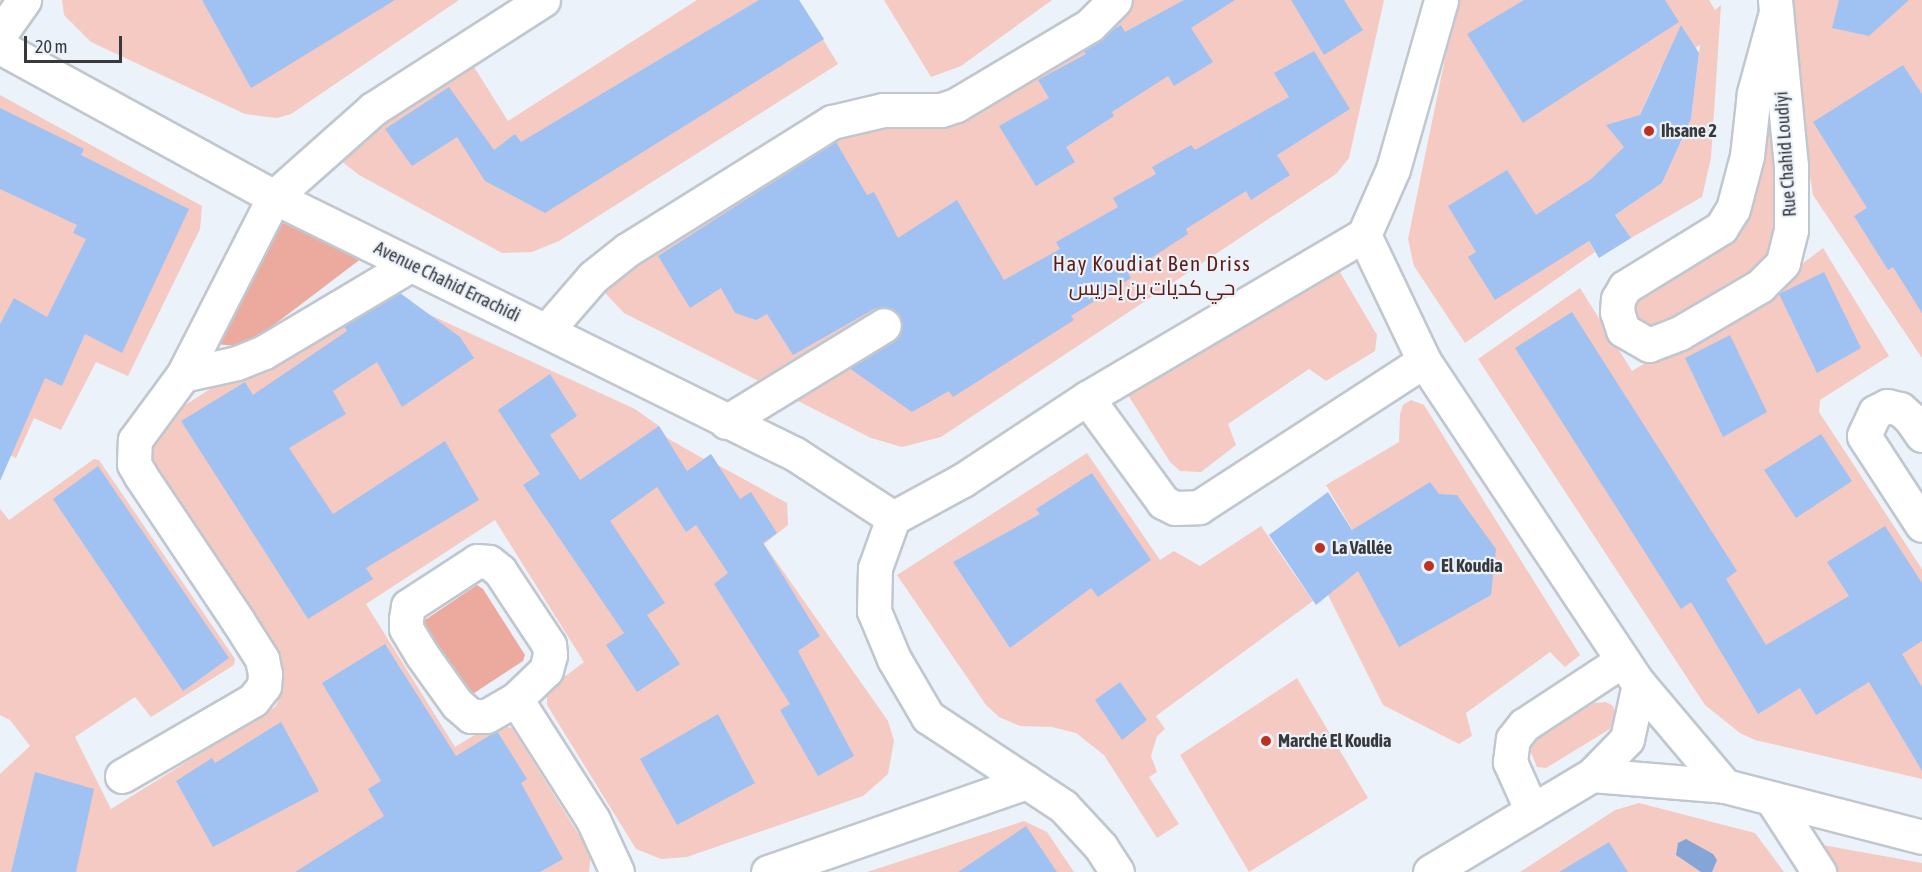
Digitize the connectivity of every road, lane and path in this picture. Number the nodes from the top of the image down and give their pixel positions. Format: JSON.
{"nodes":[{"id":1,"x":24,"y":0,"type":"edge"},
{"id":2,"x":543,"y":0,"type":"edge"},
{"id":3,"x":1115,"y":0,"type":"edge"},
{"id":4,"x":1441,"y":0,"type":"edge"},
{"id":5,"x":1775,"y":6,"type":"edge"},
{"id":6,"x":0,"y":34,"type":"edge"},
{"id":7,"x":0,"y":47,"type":"edge"},
{"id":8,"x":274,"y":197,"type":"junction"},
{"id":9,"x":1364,"y":235,"type":"junction"},
{"id":10,"x":410,"y":265,"type":"junction"},
{"id":11,"x":884,"y":325,"type":"dead end"},
{"id":12,"x":547,"y":330,"type":"junction"},
{"id":13,"x":1424,"y":361,"type":"junction"},
{"id":14,"x":183,"y":375,"type":"junction"},
{"id":15,"x":1087,"y":398,"type":"junction"},
{"id":16,"x":726,"y":422,"type":"junction"},
{"id":17,"x":1922,"y":435,"type":"edge"},
{"id":18,"x":893,"y":518,"type":"junction"},
{"id":19,"x":1922,"y":525,"type":"edge"},
{"id":20,"x":1631,"y":672,"type":"junction"},
{"id":21,"x":516,"y":699,"type":"junction"},
{"id":22,"x":1592,"y":775,"type":"junction"},
{"id":23,"x":122,"y":776,"type":"dead end"},
{"id":24,"x":1027,"y":782,"type":"junction"},
{"id":25,"x":1725,"y":786,"type":"junction"},
{"id":26,"x":1773,"y":801,"type":"junction"},
{"id":27,"x":1532,"y":811,"type":"junction"},
{"id":28,"x":1922,"y":837,"type":"edge"},
{"id":29,"x":617,"y":872,"type":"edge"},
{"id":30,"x":768,"y":872,"type":"edge"},
{"id":31,"x":1117,"y":872,"type":"edge"},
{"id":32,"x":1430,"y":872,"type":"edge"},
{"id":33,"x":1819,"y":872,"type":"edge"}],
"edges":[{"from":1,"to":6,"type":"street"},
{"from":2,"to":8,"type":"street"},
{"from":3,"to":12,"type":"street"},
{"from":4,"to":9,"type":"street"},
{"from":5,"to":5,"type":"street","name":"Rue Chahid Loudiyi"},
{"from":7,"to":8,"type":"street","name":"Avenue Chahid Errachidi"},
{"from":8,"to":10,"type":"street","name":"Avenue Chahid Errachidi"},
{"from":8,"to":14,"type":"street"},
{"from":9,"to":13,"type":"street"},
{"from":9,"to":15,"type":"street"},
{"from":10,"to":12,"type":"street","name":"Avenue Chahid Errachidi"},
{"from":10,"to":14,"type":"street"},
{"from":11,"to":16,"type":"street"},
{"from":12,"to":16,"type":"street","name":"Avenue Chahid Errachidi"},
{"from":13,"to":15,"type":"street"},
{"from":13,"to":20,"type":"street"},
{"from":14,"to":23,"type":"street"},
{"from":15,"to":18,"type":"street"},
{"from":16,"to":18,"type":"street","name":"Avenue Chahid Errachidi"},
{"from":17,"to":19,"type":"street"},
{"from":18,"to":24,"type":"street"},
{"from":20,"to":22,"type":"street"},
{"from":20,"to":25,"type":"street"},
{"from":20,"to":27,"type":"street"},
{"from":21,"to":21,"type":"street"},
{"from":21,"to":29,"type":"street"},
{"from":22,"to":25,"type":"street"},
{"from":22,"to":27,"type":"street"},
{"from":24,"to":30,"type":"street"},
{"from":24,"to":31,"type":"street"},
{"from":25,"to":26,"type":"street"},
{"from":26,"to":28,"type":"street"},
{"from":26,"to":33,"type":"street"},
{"from":27,"to":32,"type":"street"}]}
